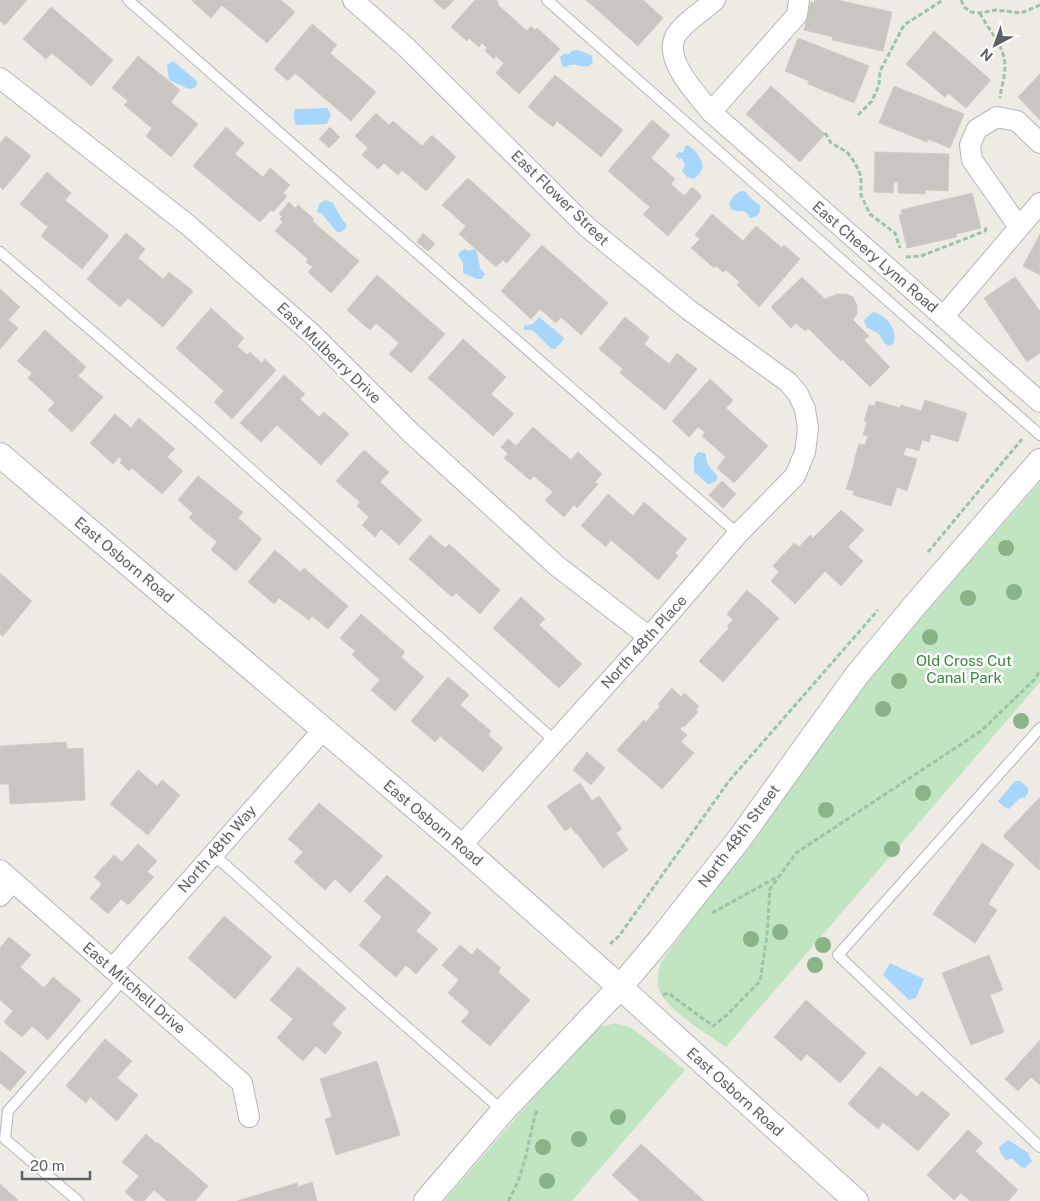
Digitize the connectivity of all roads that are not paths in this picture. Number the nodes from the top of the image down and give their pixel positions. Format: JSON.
{"nodes":[{"id":1,"x":128,"y":0,"type":"edge"},
{"id":2,"x":353,"y":0,"type":"edge"},
{"id":3,"x":547,"y":0,"type":"edge"},
{"id":4,"x":715,"y":0,"type":"edge"},
{"id":5,"x":799,"y":0,"type":"edge"},
{"id":6,"x":0,"y":78,"type":"edge"},
{"id":7,"x":711,"y":112,"type":"junction"},
{"id":8,"x":1040,"y":144,"type":"edge"},
{"id":9,"x":1040,"y":203,"type":"edge"},
{"id":10,"x":1019,"y":227,"type":"junction"},
{"id":11,"x":0,"y":252,"type":"edge"},
{"id":12,"x":943,"y":316,"type":"junction"},
{"id":13,"x":1040,"y":402,"type":"edge"},
{"id":14,"x":808,"y":429,"type":"joint"},
{"id":15,"x":1040,"y":434,"type":"edge"},
{"id":16,"x":0,"y":455,"type":"edge"},
{"id":17,"x":1040,"y":461,"type":"edge"},
{"id":18,"x":738,"y":534,"type":"junction"},
{"id":19,"x":649,"y":637,"type":"junction"},
{"id":20,"x":1040,"y":728,"type":"edge"},
{"id":21,"x":323,"y":730,"type":"junction"},
{"id":22,"x":555,"y":740,"type":"junction"},
{"id":23,"x":461,"y":846,"type":"junction"},
{"id":24,"x":213,"y":854,"type":"junction"},
{"id":25,"x":4,"y":882,"type":"edge"},
{"id":26,"x":118,"y":974,"type":"junction"},
{"id":27,"x":620,"y":987,"type":"junction"},
{"id":28,"x":504,"y":1111,"type":"junction"},
{"id":29,"x":249,"y":1117,"type":"dead end"},
{"id":30,"x":1040,"y":1146,"type":"edge"},
{"id":31,"x":78,"y":1201,"type":"edge"},
{"id":32,"x":426,"y":1201,"type":"edge"},
{"id":33,"x":856,"y":1201,"type":"edge"}],
"edges":[{"from":1,"to":18,"type":"lane"},
{"from":2,"to":14,"type":"street","name":"East Flower Street"},
{"from":3,"to":15,"type":"lane"},
{"from":4,"to":7,"type":"street","name":"East Cheery Lynn Road"},
{"from":5,"to":7,"type":"street"},
{"from":6,"to":19,"type":"street","name":"East Mulberry Drive"},
{"from":7,"to":12,"type":"street","name":"East Cheery Lynn Road"},
{"from":8,"to":10,"type":"street"},
{"from":9,"to":10,"type":"street"},
{"from":10,"to":12,"type":"street"},
{"from":11,"to":22,"type":"lane"},
{"from":12,"to":13,"type":"street","name":"East Cheery Lynn Road"},
{"from":14,"to":18,"type":"street","name":"North 48th Place"},
{"from":16,"to":21,"type":"street","name":"East Osborn Road"},
{"from":17,"to":27,"type":"street","name":"North 48th Street"},
{"from":18,"to":19,"type":"street","name":"North 48th Place"},
{"from":19,"to":22,"type":"street","name":"North 48th Place"},
{"from":20,"to":30,"type":"lane"},
{"from":21,"to":23,"type":"street","name":"East Osborn Road"},
{"from":21,"to":24,"type":"street","name":"North 48th Way"},
{"from":22,"to":23,"type":"street","name":"North 48th Place"},
{"from":23,"to":27,"type":"street","name":"East Osborn Road"},
{"from":24,"to":26,"type":"street","name":"North 48th Way"},
{"from":24,"to":28,"type":"lane"},
{"from":25,"to":26,"type":"street","name":"East Mitchell Drive"},
{"from":26,"to":29,"type":"street","name":"East Mitchell Drive"},
{"from":26,"to":31,"type":"lane"},
{"from":27,"to":28,"type":"street","name":"North 48th Street"},
{"from":27,"to":33,"type":"street","name":"East Osborn Road"},
{"from":28,"to":32,"type":"street","name":"North 48th Street"}]}
